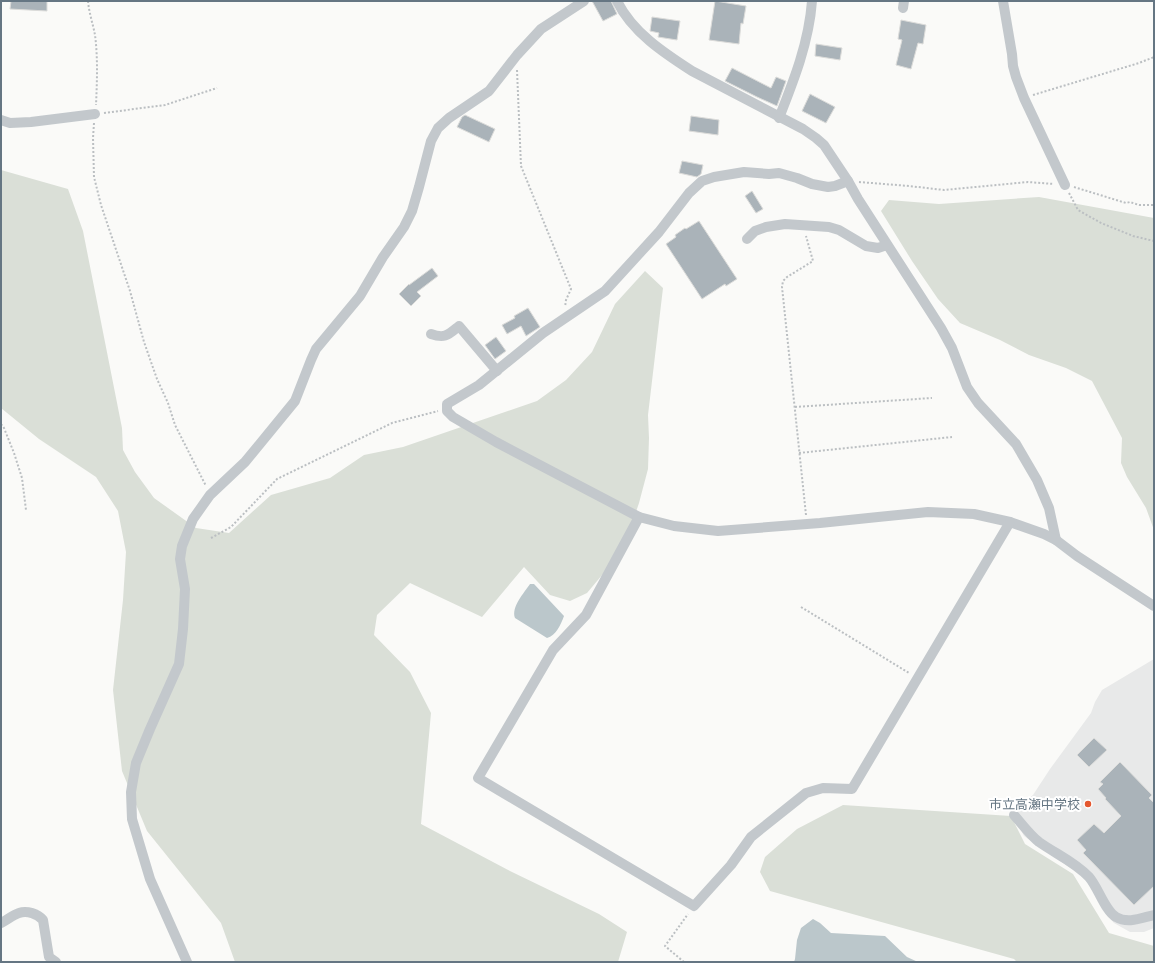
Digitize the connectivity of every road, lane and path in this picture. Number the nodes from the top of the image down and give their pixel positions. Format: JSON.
{"nodes":[{"id":1,"x":88,"y":1,"type":"edge"},
{"id":2,"x":584,"y":1,"type":"edge"},
{"id":3,"x":617,"y":1,"type":"edge"},
{"id":4,"x":812,"y":1,"type":"edge"},
{"id":5,"x":1003,"y":1,"type":"edge"},
{"id":6,"x":517,"y":55,"type":"junction"},
{"id":7,"x":1154,"y":57,"type":"edge"},
{"id":8,"x":217,"y":88,"type":"dead end"},
{"id":9,"x":1024,"y":98,"type":"junction"},
{"id":10,"x":95,"y":114,"type":"junction"},
{"id":11,"x":779,"y":118,"type":"junction"},
{"id":12,"x":1,"y":120,"type":"edge"},
{"id":13,"x":848,"y":181,"type":"junction"},
{"id":14,"x":1065,"y":185,"type":"junction"},
{"id":15,"x":1154,"y":205,"type":"edge"},
{"id":16,"x":803,"y":226,"type":"junction"},
{"id":17,"x":747,"y":239,"type":"dead end"},
{"id":18,"x":1154,"y":241,"type":"edge"},
{"id":19,"x":887,"y":245,"type":"junction"},
{"id":20,"x":568,"y":316,"type":"junction"},
{"id":21,"x":431,"y":334,"type":"dead end"},
{"id":22,"x":496,"y":370,"type":"junction"},
{"id":23,"x":932,"y":398,"type":"dead end"},
{"id":24,"x":795,"y":407,"type":"junction"},
{"id":25,"x":447,"y":408,"type":"junction"},
{"id":26,"x":1,"y":424,"type":"edge"},
{"id":27,"x":952,"y":437,"type":"dead end"},
{"id":28,"x":799,"y":453,"type":"junction"},
{"id":29,"x":210,"y":495,"type":"junction"},
{"id":30,"x":26,"y":510,"type":"dead end"},
{"id":31,"x":639,"y":517,"type":"junction"},
{"id":32,"x":1010,"y":522,"type":"junction"},
{"id":33,"x":807,"y":524,"type":"junction"},
{"id":34,"x":211,"y":538,"type":"dead end"},
{"id":35,"x":1056,"y":540,"type":"junction"},
{"id":36,"x":1154,"y":606,"type":"edge"},
{"id":37,"x":801,"y":607,"type":"dead end"},
{"id":38,"x":917,"y":678,"type":"junction"},
{"id":39,"x":1014,"y":815,"type":"dead end"},
{"id":40,"x":694,"y":906,"type":"junction"},
{"id":41,"x":1154,"y":915,"type":"edge"},
{"id":42,"x":1,"y":923,"type":"edge"},
{"id":43,"x":56,"y":962,"type":"edge"},
{"id":44,"x":187,"y":962,"type":"edge"},
{"id":45,"x":684,"y":962,"type":"edge"}],
"edges":[{"from":1,"to":10,"type":"path"},
{"from":2,"to":6,"type":"street"},
{"from":3,"to":11,"type":"street"},
{"from":4,"to":11,"type":"street"},
{"from":5,"to":9,"type":"street"},
{"from":6,"to":20,"type":"path"},
{"from":6,"to":29,"type":"street"},
{"from":7,"to":9,"type":"path"},
{"from":8,"to":10,"type":"path"},
{"from":9,"to":14,"type":"street"},
{"from":10,"to":12,"type":"street"},
{"from":10,"to":29,"type":"path"},
{"from":11,"to":13,"type":"street"},
{"from":13,"to":14,"type":"path"},
{"from":13,"to":19,"type":"street"},
{"from":13,"to":20,"type":"street"},
{"from":14,"to":15,"type":"path"},
{"from":14,"to":18,"type":"path"},
{"from":16,"to":17,"type":"street"},
{"from":16,"to":19,"type":"street"},
{"from":16,"to":24,"type":"path"},
{"from":19,"to":35,"type":"street"},
{"from":20,"to":22,"type":"street"},
{"from":21,"to":22,"type":"street"},
{"from":22,"to":25,"type":"street"},
{"from":23,"to":24,"type":"path"},
{"from":24,"to":28,"type":"path"},
{"from":25,"to":31,"type":"street"},
{"from":25,"to":34,"type":"path"},
{"from":26,"to":30,"type":"path"},
{"from":27,"to":28,"type":"path"},
{"from":28,"to":33,"type":"path"},
{"from":29,"to":44,"type":"street"},
{"from":31,"to":33,"type":"street"},
{"from":31,"to":40,"type":"street"},
{"from":32,"to":33,"type":"street"},
{"from":32,"to":35,"type":"street"},
{"from":32,"to":38,"type":"street"},
{"from":35,"to":36,"type":"street"},
{"from":37,"to":38,"type":"path"},
{"from":38,"to":40,"type":"street"},
{"from":39,"to":41,"type":"street"},
{"from":40,"to":45,"type":"path"},
{"from":42,"to":43,"type":"street"}]}
